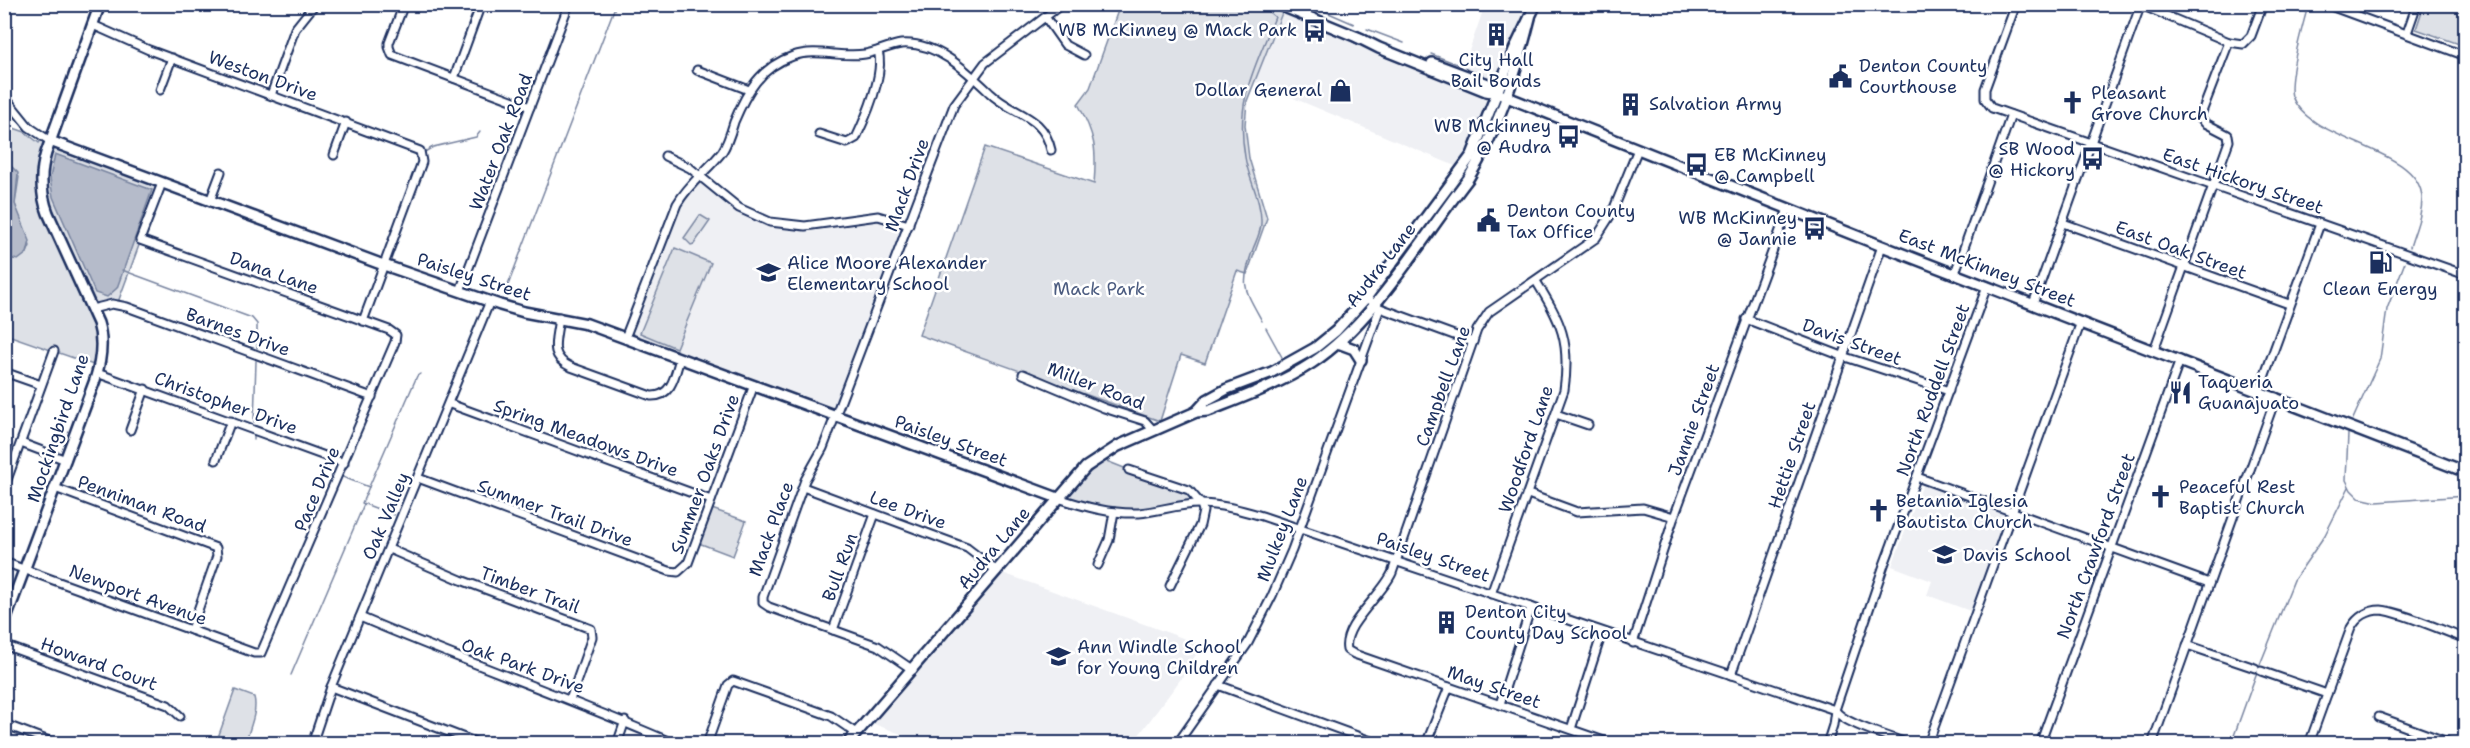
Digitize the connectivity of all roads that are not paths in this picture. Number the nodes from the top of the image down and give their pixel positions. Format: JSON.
{"nodes":[{"id":1,"x":100,"y":4,"type":"edge"},
{"id":2,"x":315,"y":4,"type":"edge"},
{"id":3,"x":404,"y":4,"type":"edge"},
{"id":4,"x":482,"y":4,"type":"edge"},
{"id":5,"x":569,"y":4,"type":"edge"},
{"id":6,"x":1062,"y":4,"type":"edge"},
{"id":7,"x":1277,"y":4,"type":"edge"},
{"id":8,"x":1536,"y":4,"type":"edge"},
{"id":9,"x":2016,"y":4,"type":"edge"},
{"id":10,"x":2263,"y":4,"type":"edge"},
{"id":11,"x":2325,"y":4,"type":"edge"},
{"id":12,"x":2417,"y":4,"type":"edge"},
{"id":13,"x":2141,"y":5,"type":"edge"},
{"id":14,"x":1046,"y":18,"type":"junction"},
{"id":15,"x":93,"y":25,"type":"junction"},
{"id":16,"x":2407,"y":33,"type":"junction"},
{"id":17,"x":2229,"y":42,"type":"junction"},
{"id":18,"x":878,"y":51,"type":"junction"},
{"id":19,"x":1084,"y":55,"type":"dead end"},
{"id":20,"x":2466,"y":56,"type":"edge"},
{"id":21,"x":172,"y":58,"type":"junction"},
{"id":22,"x":697,"y":70,"type":"dead end"},
{"id":23,"x":972,"y":77,"type":"junction"},
{"id":24,"x":454,"y":78,"type":"junction"},
{"id":25,"x":160,"y":90,"type":"dead end"},
{"id":26,"x":749,"y":90,"type":"junction"},
{"id":27,"x":271,"y":95,"type":"junction"},
{"id":28,"x":1501,"y":95,"type":"junction"},
{"id":29,"x":4,"y":96,"type":"edge"},
{"id":30,"x":530,"y":107,"type":"junction"},
{"id":31,"x":2011,"y":115,"type":"junction"},
{"id":32,"x":346,"y":122,"type":"junction"},
{"id":33,"x":819,"y":134,"type":"dead end"},
{"id":34,"x":50,"y":141,"type":"junction"},
{"id":35,"x":2091,"y":143,"type":"junction"},
{"id":36,"x":1638,"y":149,"type":"junction"},
{"id":37,"x":1051,"y":150,"type":"dead end"},
{"id":38,"x":334,"y":155,"type":"dead end"},
{"id":39,"x":665,"y":156,"type":"dead end"},
{"id":40,"x":221,"y":172,"type":"dead end"},
{"id":41,"x":699,"y":175,"type":"junction"},
{"id":42,"x":162,"y":183,"type":"junction"},
{"id":43,"x":2213,"y":186,"type":"junction"},
{"id":44,"x":210,"y":201,"type":"junction"},
{"id":45,"x":1788,"y":209,"type":"junction"},
{"id":46,"x":2063,"y":223,"type":"junction"},
{"id":47,"x":2320,"y":224,"type":"junction"},
{"id":48,"x":909,"y":225,"type":"junction"},
{"id":49,"x":1882,"y":246,"type":"junction"},
{"id":50,"x":384,"y":265,"type":"junction"},
{"id":51,"x":2184,"y":267,"type":"junction"},
{"id":52,"x":1955,"y":273,"type":"junction"},
{"id":53,"x":2466,"y":275,"type":"edge"},
{"id":54,"x":1536,"y":281,"type":"junction"},
{"id":55,"x":1988,"y":286,"type":"junction"},
{"id":56,"x":460,"y":291,"type":"junction"},
{"id":57,"x":490,"y":301,"type":"junction"},
{"id":58,"x":1373,"y":304,"type":"junction"},
{"id":59,"x":2033,"y":304,"type":"junction"},
{"id":60,"x":2289,"y":304,"type":"junction"},
{"id":61,"x":92,"y":309,"type":"junction"},
{"id":62,"x":559,"y":317,"type":"junction"},
{"id":63,"x":1746,"y":319,"type":"junction"},
{"id":64,"x":363,"y":321,"type":"junction"},
{"id":65,"x":2081,"y":322,"type":"junction"},
{"id":66,"x":396,"y":335,"type":"joint"},
{"id":67,"x":625,"y":338,"type":"junction"},
{"id":68,"x":1473,"y":342,"type":"junction"},
{"id":69,"x":1338,"y":343,"type":"junction"},
{"id":70,"x":2154,"y":350,"type":"junction"},
{"id":71,"x":54,"y":351,"type":"dead end"},
{"id":72,"x":1842,"y":356,"type":"junction"},
{"id":73,"x":680,"y":358,"type":"junction"},
{"id":74,"x":1361,"y":360,"type":"junction"},
{"id":75,"x":2180,"y":360,"type":"junction"},
{"id":76,"x":4,"y":372,"type":"edge"},
{"id":77,"x":97,"y":373,"type":"junction"},
{"id":78,"x":1023,"y":374,"type":"dead end"},
{"id":79,"x":1253,"y":380,"type":"junction"},
{"id":80,"x":41,"y":385,"type":"junction"},
{"id":81,"x":754,"y":385,"type":"junction"},
{"id":82,"x":145,"y":389,"type":"junction"},
{"id":83,"x":1258,"y":391,"type":"junction"},
{"id":84,"x":1949,"y":391,"type":"junction"},
{"id":85,"x":2259,"y":391,"type":"junction"},
{"id":86,"x":372,"y":397,"type":"junction"},
{"id":87,"x":2276,"y":397,"type":"junction"},
{"id":88,"x":450,"y":404,"type":"junction"},
{"id":89,"x":1196,"y":412,"type":"junction"},
{"id":90,"x":1556,"y":414,"type":"junction"},
{"id":91,"x":835,"y":415,"type":"junction"},
{"id":92,"x":231,"y":421,"type":"junction"},
{"id":93,"x":1588,"y":425,"type":"dead end"},
{"id":94,"x":130,"y":430,"type":"dead end"},
{"id":95,"x":1154,"y":431,"type":"junction"},
{"id":96,"x":21,"y":443,"type":"junction"},
{"id":97,"x":66,"y":460,"type":"junction"},
{"id":98,"x":216,"y":460,"type":"dead end"},
{"id":99,"x":344,"y":463,"type":"junction"},
{"id":100,"x":1128,"y":470,"type":"dead end"},
{"id":101,"x":2466,"y":472,"type":"edge"},
{"id":102,"x":1917,"y":477,"type":"junction"},
{"id":103,"x":418,"y":478,"type":"junction"},
{"id":104,"x":4,"y":488,"type":"edge"},
{"id":105,"x":55,"y":488,"type":"junction"},
{"id":106,"x":803,"y":488,"type":"junction"},
{"id":107,"x":1528,"y":494,"type":"junction"},
{"id":108,"x":1058,"y":498,"type":"junction"},
{"id":109,"x":711,"y":500,"type":"junction"},
{"id":110,"x":1201,"y":504,"type":"junction"},
{"id":111,"x":1114,"y":512,"type":"junction"},
{"id":112,"x":2013,"y":512,"type":"junction"},
{"id":113,"x":875,"y":514,"type":"junction"},
{"id":114,"x":1674,"y":517,"type":"junction"},
{"id":115,"x":1299,"y":529,"type":"junction"},
{"id":116,"x":2112,"y":547,"type":"junction"},
{"id":117,"x":388,"y":549,"type":"junction"},
{"id":118,"x":4,"y":562,"type":"edge"},
{"id":119,"x":1395,"y":562,"type":"junction"},
{"id":120,"x":1098,"y":565,"type":"dead end"},
{"id":121,"x":25,"y":569,"type":"junction"},
{"id":122,"x":681,"y":570,"type":"joint"},
{"id":123,"x":997,"y":571,"type":"junction"},
{"id":124,"x":2210,"y":583,"type":"junction"},
{"id":125,"x":1170,"y":586,"type":"dead end"},
{"id":126,"x":1491,"y":594,"type":"junction"},
{"id":127,"x":1531,"y":608,"type":"junction"},
{"id":128,"x":360,"y":617,"type":"junction"},
{"id":129,"x":4,"y":624,"type":"edge"},
{"id":130,"x":191,"y":630,"type":"junction"},
{"id":131,"x":833,"y":630,"type":"junction"},
{"id":132,"x":1602,"y":633,"type":"junction"},
{"id":133,"x":2466,"y":639,"type":"edge"},
{"id":134,"x":1633,"y":643,"type":"junction"},
{"id":135,"x":4,"y":645,"type":"edge"},
{"id":136,"x":2187,"y":645,"type":"junction"},
{"id":137,"x":261,"y":653,"type":"joint"},
{"id":138,"x":1374,"y":661,"type":"joint"},
{"id":139,"x":913,"y":670,"type":"junction"},
{"id":140,"x":1731,"y":675,"type":"junction"},
{"id":141,"x":1218,"y":686,"type":"junction"},
{"id":142,"x":331,"y":687,"type":"junction"},
{"id":143,"x":1449,"y":687,"type":"junction"},
{"id":144,"x":2327,"y":694,"type":"junction"},
{"id":145,"x":570,"y":700,"type":"junction"},
{"id":146,"x":1500,"y":704,"type":"junction"},
{"id":147,"x":1835,"y":711,"type":"junction"},
{"id":148,"x":180,"y":716,"type":"dead end"},
{"id":149,"x":2379,"y":717,"type":"dead end"},
{"id":150,"x":625,"y":721,"type":"junction"},
{"id":151,"x":4,"y":724,"type":"edge"},
{"id":152,"x":1571,"y":729,"type":"junction"},
{"id":153,"x":856,"y":733,"type":"junction"},
{"id":154,"x":1604,"y":741,"type":"dead end"},
{"id":155,"x":57,"y":744,"type":"edge"},
{"id":156,"x":312,"y":744,"type":"edge"},
{"id":157,"x":480,"y":744,"type":"edge"},
{"id":158,"x":617,"y":744,"type":"edge"},
{"id":159,"x":675,"y":744,"type":"edge"},
{"id":160,"x":707,"y":744,"type":"edge"},
{"id":161,"x":847,"y":744,"type":"edge"},
{"id":162,"x":1178,"y":744,"type":"edge"},
{"id":163,"x":1379,"y":744,"type":"edge"},
{"id":164,"x":1426,"y":744,"type":"edge"},
{"id":165,"x":1827,"y":744,"type":"edge"},
{"id":166,"x":1908,"y":744,"type":"edge"},
{"id":167,"x":1928,"y":744,"type":"edge"},
{"id":168,"x":2040,"y":744,"type":"edge"},
{"id":169,"x":2152,"y":744,"type":"edge"},
{"id":170,"x":2309,"y":744,"type":"edge"},
{"id":171,"x":2453,"y":744,"type":"edge"}],
"edges":[{"from":1,"to":15,"type":"street","name":"Mockingbird Lane"},
{"from":2,"to":27,"type":"street"},
{"from":3,"to":24,"type":"street"},
{"from":4,"to":24,"type":"street"},
{"from":5,"to":30,"type":"street","name":"Water Oak Road"},
{"from":6,"to":14,"type":"street","name":"Mack Drive"},
{"from":7,"to":28,"type":"street","name":"East McKinney Street"},
{"from":8,"to":28,"type":"street","name":"Audra Lane"},
{"from":9,"to":31,"type":"street","name":"East Hickory Street"},
{"from":10,"to":17,"type":"street"},
{"from":11,"to":16,"type":"street"},
{"from":12,"to":16,"type":"street"},
{"from":13,"to":17,"type":"street"},
{"from":13,"to":35,"type":"street"},
{"from":14,"to":19,"type":"street"},
{"from":14,"to":23,"type":"street","name":"Mack Drive"},
{"from":15,"to":21,"type":"street","name":"Weston Drive"},
{"from":15,"to":34,"type":"street","name":"Mockingbird Lane"},
{"from":16,"to":20,"type":"street"},
{"from":17,"to":43,"type":"street"},
{"from":18,"to":23,"type":"street"},
{"from":18,"to":26,"type":"street"},
{"from":18,"to":33,"type":"street"},
{"from":21,"to":25,"type":"street"},
{"from":21,"to":27,"type":"street","name":"Weston Drive"},
{"from":22,"to":26,"type":"street"},
{"from":23,"to":37,"type":"street"},
{"from":23,"to":48,"type":"street","name":"Mack Drive"},
{"from":24,"to":30,"type":"street"},
{"from":26,"to":41,"type":"street"},
{"from":27,"to":32,"type":"street","name":"Weston Drive"},
{"from":28,"to":36,"type":"street","name":"East McKinney Street"},
{"from":28,"to":58,"type":"street","name":"Audra Lane"},
{"from":29,"to":34,"type":"street","name":"Paisley Street"},
{"from":30,"to":56,"type":"street","name":"Water Oak Road"},
{"from":31,"to":35,"type":"street","name":"East Hickory Street"},
{"from":31,"to":52,"type":"street"},
{"from":32,"to":38,"type":"street"},
{"from":32,"to":50,"type":"street","name":"Weston Drive"},
{"from":34,"to":42,"type":"street","name":"Paisley Street"},
{"from":34,"to":61,"type":"street","name":"Mockingbird Lane"},
{"from":35,"to":43,"type":"street","name":"East Hickory Street"},
{"from":35,"to":46,"type":"street"},
{"from":36,"to":45,"type":"street","name":"East McKinney Street"},
{"from":36,"to":54,"type":"street","name":"Campbell Lane"},
{"from":39,"to":41,"type":"street"},
{"from":40,"to":44,"type":"street"},
{"from":41,"to":48,"type":"street"},
{"from":41,"to":67,"type":"street"},
{"from":42,"to":44,"type":"street","name":"Paisley Street"},
{"from":42,"to":64,"type":"street","name":"Dana Lane"},
{"from":43,"to":47,"type":"street","name":"East Hickory Street"},
{"from":43,"to":51,"type":"street"},
{"from":44,"to":50,"type":"street","name":"Paisley Street"},
{"from":45,"to":49,"type":"street","name":"East McKinney Street"},
{"from":45,"to":63,"type":"street","name":"Jannie Street"},
{"from":46,"to":51,"type":"street","name":"East Oak Street"},
{"from":46,"to":59,"type":"street"},
{"from":47,"to":53,"type":"street","name":"East Hickory Street"},
{"from":47,"to":60,"type":"street"},
{"from":48,"to":91,"type":"street","name":"Mack Drive"},
{"from":49,"to":52,"type":"street","name":"East McKinney Street"},
{"from":49,"to":72,"type":"street","name":"Hettie Street"},
{"from":50,"to":56,"type":"street","name":"Paisley Street"},
{"from":50,"to":64,"type":"street"},
{"from":51,"to":60,"type":"street","name":"East Oak Street"},
{"from":51,"to":70,"type":"street"},
{"from":52,"to":55,"type":"street","name":"East McKinney Street"},
{"from":54,"to":68,"type":"street","name":"Campbell Lane"},
{"from":54,"to":90,"type":"street","name":"Woodford Lane"},
{"from":55,"to":59,"type":"street","name":"East McKinney Street"},
{"from":55,"to":84,"type":"street","name":"North Ruddell Street"},
{"from":56,"to":57,"type":"street","name":"Paisley Street"},
{"from":57,"to":62,"type":"street","name":"Paisley Street"},
{"from":57,"to":88,"type":"street","name":"Oak Valley"},
{"from":58,"to":68,"type":"street"},
{"from":58,"to":69,"type":"street","name":"Audra Lane"},
{"from":58,"to":74,"type":"street","name":"Mulkey Lane"},
{"from":58,"to":79,"type":"street","name":"Audra Lane"},
{"from":59,"to":65,"type":"street","name":"East McKinney Street"},
{"from":60,"to":85,"type":"street"},
{"from":61,"to":77,"type":"street","name":"Mockingbird Lane"},
{"from":61,"to":86,"type":"street","name":"Barnes Drive"},
{"from":62,"to":67,"type":"street","name":"Paisley Street"},
{"from":62,"to":73,"type":"street"},
{"from":63,"to":72,"type":"street","name":"Davis Street"},
{"from":63,"to":114,"type":"street","name":"Jannie Street"},
{"from":64,"to":66,"type":"street","name":"Dana Lane"},
{"from":65,"to":70,"type":"street","name":"East McKinney Street"},
{"from":65,"to":112,"type":"street"},
{"from":66,"to":86,"type":"street","name":"Pace Drive"},
{"from":67,"to":73,"type":"street","name":"Paisley Street"},
{"from":68,"to":119,"type":"street","name":"Campbell Lane"},
{"from":69,"to":74,"type":"street"},
{"from":69,"to":83,"type":"street","name":"Audra Lane"},
{"from":70,"to":75,"type":"street","name":"East McKinney Street"},
{"from":71,"to":80,"type":"street"},
{"from":72,"to":84,"type":"street","name":"Davis Street"},
{"from":72,"to":140,"type":"street","name":"Hettie Street"},
{"from":73,"to":81,"type":"street","name":"Paisley Street"},
{"from":74,"to":115,"type":"street","name":"Mulkey Lane"},
{"from":75,"to":85,"type":"street","name":"East McKinney Street"},
{"from":75,"to":116,"type":"street","name":"North Crawford Street"},
{"from":76,"to":80,"type":"street"},
{"from":77,"to":82,"type":"street","name":"Christopher Drive"},
{"from":77,"to":97,"type":"street","name":"Mockingbird Lane"},
{"from":78,"to":95,"type":"street","name":"Miller Road"},
{"from":79,"to":83,"type":"street"},
{"from":79,"to":89,"type":"street","name":"Audra Lane"},
{"from":80,"to":96,"type":"street"},
{"from":81,"to":91,"type":"street","name":"Paisley Street"},
{"from":81,"to":109,"type":"street","name":"Summer Oaks Drive"},
{"from":82,"to":92,"type":"street","name":"Christopher Drive"},
{"from":82,"to":94,"type":"street"},
{"from":83,"to":89,"type":"street","name":"Audra Lane"},
{"from":84,"to":102,"type":"street","name":"North Ruddell Street"},
{"from":85,"to":87,"type":"street","name":"East McKinney Street"},
{"from":86,"to":99,"type":"street","name":"Pace Drive"},
{"from":87,"to":101,"type":"street","name":"East McKinney Street"},
{"from":87,"to":124,"type":"street"},
{"from":88,"to":103,"type":"street","name":"Oak Valley"},
{"from":88,"to":109,"type":"street","name":"Spring Meadows Drive"},
{"from":89,"to":95,"type":"street","name":"Audra Lane"},
{"from":90,"to":93,"type":"street"},
{"from":90,"to":107,"type":"street","name":"Woodford Lane"},
{"from":91,"to":106,"type":"street","name":"Mack Place"},
{"from":91,"to":108,"type":"street","name":"Paisley Street"},
{"from":92,"to":98,"type":"street"},
{"from":92,"to":99,"type":"street","name":"Christopher Drive"},
{"from":95,"to":108,"type":"street","name":"Audra Lane"},
{"from":96,"to":97,"type":"street"},
{"from":96,"to":104,"type":"street"},
{"from":97,"to":105,"type":"street","name":"Mockingbird Lane"},
{"from":99,"to":137,"type":"street","name":"Pace Drive"},
{"from":100,"to":110,"type":"street"},
{"from":102,"to":112,"type":"street"},
{"from":102,"to":147,"type":"street","name":"North Ruddell Street"},
{"from":103,"to":117,"type":"street","name":"Oak Valley"},
{"from":103,"to":122,"type":"street","name":"Summer Trail Drive"},
{"from":105,"to":121,"type":"street","name":"Mockingbird Lane"},
{"from":105,"to":130,"type":"street","name":"Penniman Road"},
{"from":106,"to":113,"type":"street","name":"Lee Drive"},
{"from":106,"to":131,"type":"street","name":"Mack Place"},
{"from":107,"to":114,"type":"street"},
{"from":107,"to":126,"type":"street","name":"Woodford Lane"},
{"from":108,"to":111,"type":"street","name":"Paisley Street"},
{"from":108,"to":123,"type":"street","name":"Audra Lane"},
{"from":109,"to":122,"type":"street","name":"Summer Oaks Drive"},
{"from":110,"to":111,"type":"street","name":"Paisley Street"},
{"from":110,"to":115,"type":"street","name":"Paisley Street"},
{"from":110,"to":125,"type":"street"},
{"from":111,"to":120,"type":"street"},
{"from":112,"to":116,"type":"street"},
{"from":112,"to":167,"type":"street"},
{"from":113,"to":123,"type":"street","name":"Lee Drive"},
{"from":113,"to":131,"type":"street","name":"Bull Run"},
{"from":114,"to":134,"type":"street","name":"Jannie Street"},
{"from":115,"to":119,"type":"street","name":"Paisley Street"},
{"from":115,"to":141,"type":"street","name":"Mulkey Lane"},
{"from":116,"to":124,"type":"street"},
{"from":116,"to":168,"type":"street","name":"North Crawford Street"},
{"from":117,"to":128,"type":"street","name":"Oak Valley"},
{"from":117,"to":145,"type":"street","name":"Timber Trail"},
{"from":118,"to":121,"type":"street","name":"Newport Avenue"},
{"from":119,"to":126,"type":"street","name":"Paisley Street"},
{"from":119,"to":138,"type":"street","name":"Campbell Lane"},
{"from":121,"to":129,"type":"street","name":"Mockingbird Lane"},
{"from":121,"to":130,"type":"street","name":"Newport Avenue"},
{"from":123,"to":139,"type":"street","name":"Audra Lane"},
{"from":124,"to":136,"type":"street"},
{"from":126,"to":127,"type":"street","name":"Paisley Street"},
{"from":127,"to":132,"type":"street","name":"Paisley Street"},
{"from":127,"to":146,"type":"street"},
{"from":128,"to":142,"type":"street","name":"Oak Valley"},
{"from":128,"to":145,"type":"street","name":"Oak Park Drive"},
{"from":130,"to":137,"type":"street","name":"Newport Avenue"},
{"from":131,"to":139,"type":"street","name":"Mack Place"},
{"from":132,"to":134,"type":"street","name":"Paisley Street"},
{"from":132,"to":152,"type":"street"},
{"from":133,"to":144,"type":"street"},
{"from":134,"to":140,"type":"street","name":"Paisley Street"},
{"from":135,"to":148,"type":"street","name":"Howard Court"},
{"from":136,"to":144,"type":"street"},
{"from":136,"to":169,"type":"street"},
{"from":138,"to":143,"type":"street","name":"May Street"},
{"from":139,"to":153,"type":"street","name":"Audra Lane"},
{"from":140,"to":147,"type":"street","name":"Paisley Street"},
{"from":141,"to":162,"type":"street","name":"Mulkey Lane"},
{"from":141,"to":163,"type":"street"},
{"from":142,"to":156,"type":"street","name":"Oak Valley"},
{"from":142,"to":157,"type":"street"},
{"from":143,"to":146,"type":"street","name":"May Street"},
{"from":143,"to":164,"type":"street"},
{"from":144,"to":170,"type":"street"},
{"from":145,"to":150,"type":"street","name":"Oak Park Drive"},
{"from":146,"to":152,"type":"street","name":"May Street"},
{"from":147,"to":165,"type":"street","name":"North Ruddell Street"},
{"from":147,"to":166,"type":"street","name":"Paisley Street"},
{"from":149,"to":171,"type":"street"},
{"from":150,"to":158,"type":"street"},
{"from":150,"to":159,"type":"street","name":"Oak Park Drive"},
{"from":151,"to":155,"type":"street"},
{"from":152,"to":154,"type":"street","name":"May Street"},
{"from":153,"to":160,"type":"street"},
{"from":153,"to":161,"type":"street","name":"Audra Lane"}]}
